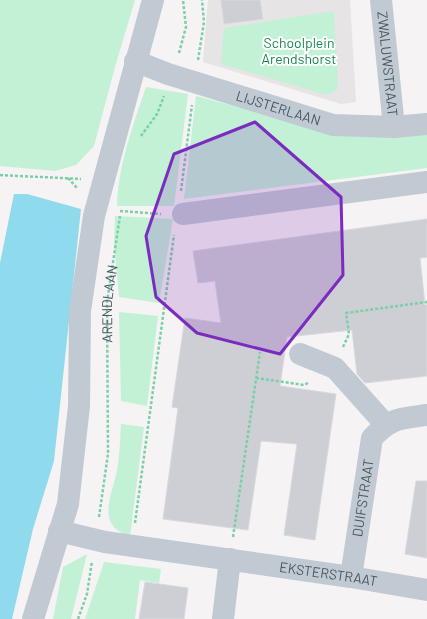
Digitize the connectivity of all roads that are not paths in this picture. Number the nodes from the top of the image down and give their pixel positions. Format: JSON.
{"nodes":[{"id":1,"x":153,"y":0,"type":"edge"},
{"id":2,"x":381,"y":0,"type":"edge"},
{"id":3,"x":135,"y":61,"type":"junction"},
{"id":4,"x":427,"y":124,"type":"edge"},
{"id":5,"x":394,"y":127,"type":"junction"},
{"id":6,"x":427,"y":182,"type":"edge"},
{"id":7,"x":180,"y":215,"type":"road end"},
{"id":8,"x":300,"y":354,"type":"dead end"},
{"id":9,"x":427,"y":415,"type":"edge"},
{"id":10,"x":385,"y":424,"type":"junction"},
{"id":11,"x":58,"y":531,"type":"junction"},
{"id":12,"x":230,"y":559,"type":"junction"},
{"id":13,"x":351,"y":577,"type":"junction"},
{"id":14,"x":427,"y":590,"type":"edge"},
{"id":15,"x":33,"y":619,"type":"edge"},
{"id":16,"x":223,"y":619,"type":"edge"}],
"edges":[{"from":1,"to":3,"type":"street","name":"ARENDLAAN"},
{"from":2,"to":5,"type":"street","name":"ZWALUWSTRAAT"},
{"from":3,"to":5,"type":"street","name":"LIJSTERLAAN"},
{"from":3,"to":11,"type":"street","name":"ARENDLAAN"},
{"from":4,"to":5,"type":"street","name":"LIJSTERLAAN"},
{"from":6,"to":7,"type":"street"},
{"from":8,"to":10,"type":"street"},
{"from":9,"to":10,"type":"street"},
{"from":10,"to":13,"type":"street","name":"DUIFSTRAAT"},
{"from":11,"to":12,"type":"street","name":"EKSTERSTRAAT"},
{"from":11,"to":15,"type":"street","name":"ARENDLAAN"},
{"from":12,"to":13,"type":"street","name":"EKSTERSTRAAT"},
{"from":12,"to":16,"type":"street"},
{"from":13,"to":14,"type":"street","name":"EKSTERSTRAAT"}]}
